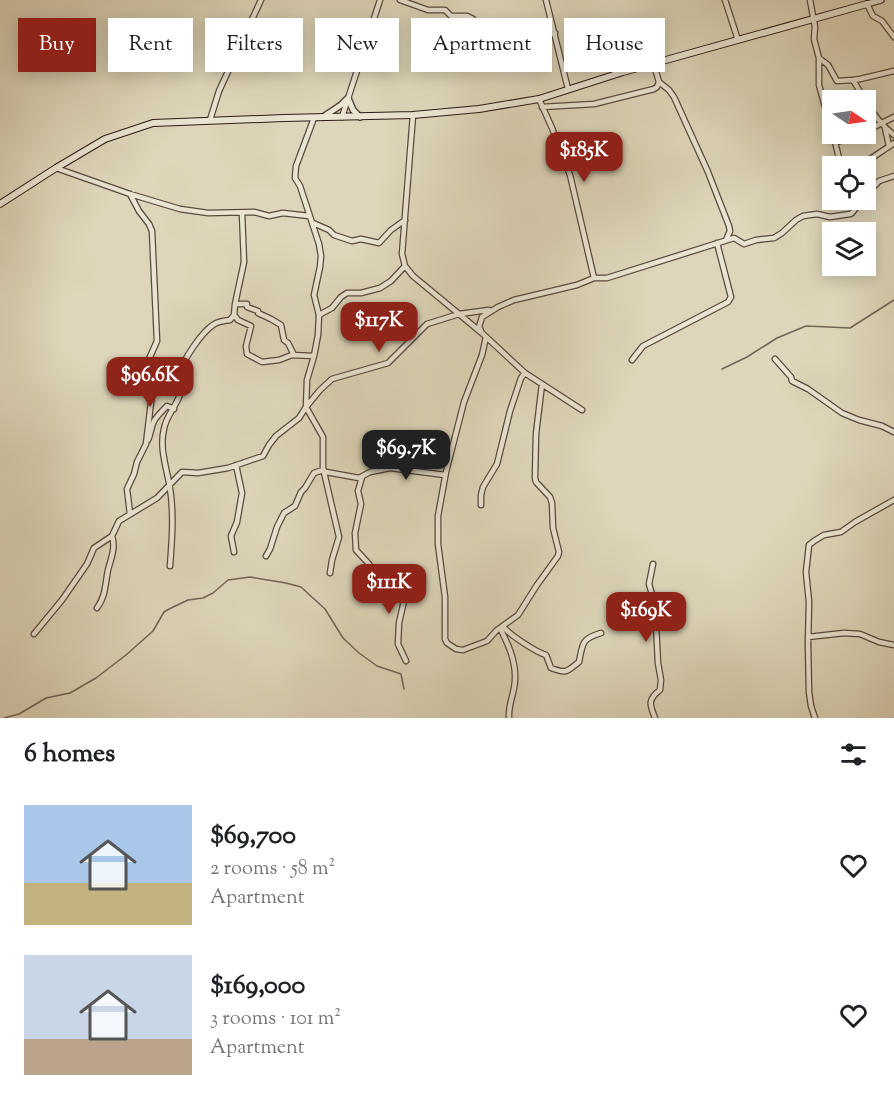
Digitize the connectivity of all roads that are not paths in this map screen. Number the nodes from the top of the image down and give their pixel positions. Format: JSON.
{"nodes":[{"id":1,"x":261,"y":0,"type":"edge"},
{"id":2,"x":380,"y":0,"type":"edge"},
{"id":3,"x":400,"y":0,"type":"edge"},
{"id":4,"x":546,"y":0,"type":"edge"},
{"id":5,"x":725,"y":0,"type":"edge"},
{"id":6,"x":810,"y":0,"type":"edge"},
{"id":7,"x":881,"y":0,"type":"edge"},
{"id":8,"x":867,"y":4,"type":"junction"},
{"id":9,"x":814,"y":18,"type":"junction"},
{"id":10,"x":555,"y":33,"type":"junction"},
{"id":11,"x":894,"y":37,"type":"edge"},
{"id":12,"x":738,"y":40,"type":"junction"},
{"id":13,"x":819,"y":58,"type":"junction"},
{"id":14,"x":665,"y":62,"type":"edge"},
{"id":15,"x":894,"y":71,"type":"edge"},
{"id":16,"x":629,"y":72,"type":"edge"},
{"id":17,"x":656,"y":72,"type":"edge"},
{"id":18,"x":853,"y":80,"type":"junction"},
{"id":19,"x":659,"y":82,"type":"junction"},
{"id":20,"x":568,"y":89,"type":"junction"},
{"id":21,"x":859,"y":90,"type":"edge"},
{"id":22,"x":822,"y":95,"type":"edge"},
{"id":23,"x":348,"y":98,"type":"junction"},
{"id":24,"x":539,"y":99,"type":"junction"},
{"id":25,"x":542,"y":107,"type":"junction"},
{"id":26,"x":413,"y":116,"type":"junction"},
{"id":27,"x":876,"y":116,"type":"edge"},
{"id":28,"x":322,"y":117,"type":"junction"},
{"id":29,"x":342,"y":117,"type":"junction"},
{"id":30,"x":360,"y":117,"type":"junction"},
{"id":31,"x":894,"y":117,"type":"edge"},
{"id":32,"x":314,"y":118,"type":"junction"},
{"id":33,"x":210,"y":120,"type":"junction"},
{"id":34,"x":881,"y":123,"type":"junction"},
{"id":35,"x":876,"y":126,"type":"edge"},
{"id":36,"x":885,"y":128,"type":"junction"},
{"id":37,"x":894,"y":135,"type":"edge"},
{"id":38,"x":894,"y":143,"type":"edge"},
{"id":39,"x":889,"y":146,"type":"junction"},
{"id":40,"x":874,"y":156,"type":"edge"},
{"id":41,"x":56,"y":168,"type":"junction"},
{"id":42,"x":894,"y":177,"type":"edge"},
{"id":43,"x":876,"y":184,"type":"edge"},
{"id":44,"x":130,"y":194,"type":"junction"},
{"id":45,"x":0,"y":204,"type":"edge"},
{"id":46,"x":854,"y":210,"type":"edge"},
{"id":47,"x":242,"y":213,"type":"junction"},
{"id":48,"x":309,"y":216,"type":"junction"},
{"id":49,"x":405,"y":220,"type":"junction"},
{"id":50,"x":313,"y":223,"type":"junction"},
{"id":51,"x":726,"y":240,"type":"junction"},
{"id":52,"x":717,"y":243,"type":"junction"},
{"id":53,"x":405,"y":266,"type":"junction"},
{"id":54,"x":594,"y":278,"type":"junction"},
{"id":55,"x":235,"y":304,"type":"junction"},
{"id":56,"x":498,"y":307,"type":"junction"},
{"id":57,"x":459,"y":314,"type":"junction"},
{"id":58,"x":234,"y":315,"type":"junction"},
{"id":59,"x":319,"y":315,"type":"junction"},
{"id":60,"x":484,"y":335,"type":"junction"},
{"id":61,"x":294,"y":355,"type":"junction"},
{"id":62,"x":314,"y":356,"type":"junction"},
{"id":63,"x":775,"y":359,"type":"dead end"},
{"id":64,"x":632,"y":360,"type":"dead end"},
{"id":65,"x":525,"y":373,"type":"junction"},
{"id":66,"x":542,"y":384,"type":"junction"},
{"id":67,"x":306,"y":407,"type":"junction"},
{"id":68,"x":174,"y":408,"type":"junction"},
{"id":69,"x":582,"y":410,"type":"dead end"},
{"id":70,"x":894,"y":432,"type":"edge"},
{"id":71,"x":146,"y":444,"type":"junction"},
{"id":72,"x":236,"y":465,"type":"junction"},
{"id":73,"x":323,"y":470,"type":"junction"},
{"id":74,"x":445,"y":475,"type":"junction"},
{"id":75,"x":362,"y":477,"type":"junction"},
{"id":76,"x":170,"y":486,"type":"junction"},
{"id":77,"x":894,"y":500,"type":"edge"},
{"id":78,"x":482,"y":505,"type":"dead end"},
{"id":79,"x":130,"y":514,"type":"junction"},
{"id":80,"x":112,"y":536,"type":"junction"},
{"id":81,"x":234,"y":552,"type":"dead end"},
{"id":82,"x":266,"y":556,"type":"dead end"},
{"id":83,"x":653,"y":564,"type":"dead end"},
{"id":84,"x":170,"y":566,"type":"dead end"},
{"id":85,"x":330,"y":573,"type":"dead end"},
{"id":86,"x":97,"y":608,"type":"dead end"},
{"id":87,"x":502,"y":627,"type":"junction"},
{"id":88,"x":601,"y":633,"type":"dead end"},
{"id":89,"x":34,"y":634,"type":"dead end"},
{"id":90,"x":808,"y":637,"type":"junction"},
{"id":91,"x":894,"y":645,"type":"edge"},
{"id":92,"x":406,"y":661,"type":"dead end"},
{"id":93,"x":509,"y":718,"type":"edge"},
{"id":94,"x":655,"y":718,"type":"edge"},
{"id":95,"x":815,"y":718,"type":"edge"}],
"edges":[{"from":1,"to":33,"type":"street"},
{"from":2,"to":23,"type":"street"},
{"from":3,"to":10,"type":"street"},
{"from":4,"to":10,"type":"street"},
{"from":5,"to":12,"type":"street"},
{"from":6,"to":9,"type":"street"},
{"from":7,"to":8,"type":"street"},
{"from":8,"to":9,"type":"main road"},
{"from":8,"to":11,"type":"street"},
{"from":9,"to":12,"type":"main road"},
{"from":9,"to":13,"type":"street"},
{"from":10,"to":20,"type":"street"},
{"from":12,"to":14,"type":"main road"},
{"from":13,"to":18,"type":"street"},
{"from":13,"to":22,"type":"street"},
{"from":15,"to":18,"type":"street"},
{"from":16,"to":20,"type":"main road"},
{"from":17,"to":19,"type":"street"},
{"from":18,"to":21,"type":"street"},
{"from":19,"to":25,"type":"street"},
{"from":19,"to":51,"type":"street"},
{"from":20,"to":24,"type":"main road"},
{"from":23,"to":28,"type":"street"},
{"from":23,"to":29,"type":"street"},
{"from":23,"to":30,"type":"street"},
{"from":24,"to":25,"type":"street"},
{"from":24,"to":26,"type":"main road"},
{"from":25,"to":54,"type":"street"},
{"from":26,"to":30,"type":"main road"},
{"from":26,"to":49,"type":"street"},
{"from":27,"to":34,"type":"street"},
{"from":28,"to":29,"type":"main road"},
{"from":28,"to":32,"type":"main road"},
{"from":29,"to":30,"type":"main road"},
{"from":31,"to":34,"type":"street"},
{"from":32,"to":33,"type":"main road"},
{"from":32,"to":48,"type":"street"},
{"from":33,"to":41,"type":"main road"},
{"from":34,"to":35,"type":"street"},
{"from":34,"to":36,"type":"street"},
{"from":36,"to":37,"type":"street"},
{"from":36,"to":39,"type":"street"},
{"from":38,"to":39,"type":"street"},
{"from":39,"to":40,"type":"street"},
{"from":41,"to":44,"type":"street"},
{"from":41,"to":45,"type":"main road"},
{"from":42,"to":43,"type":"street"},
{"from":44,"to":47,"type":"street"},
{"from":44,"to":71,"type":"street"},
{"from":46,"to":51,"type":"street"},
{"from":47,"to":48,"type":"street"},
{"from":47,"to":55,"type":"street"},
{"from":48,"to":50,"type":"street"},
{"from":49,"to":50,"type":"street"},
{"from":49,"to":53,"type":"street"},
{"from":50,"to":59,"type":"street"},
{"from":51,"to":52,"type":"street"},
{"from":52,"to":54,"type":"street"},
{"from":52,"to":64,"type":"street"},
{"from":53,"to":57,"type":"street"},
{"from":53,"to":59,"type":"street"},
{"from":54,"to":56,"type":"street"},
{"from":55,"to":58,"type":"street"},
{"from":55,"to":61,"type":"street"},
{"from":56,"to":57,"type":"street"},
{"from":56,"to":60,"type":"street"},
{"from":57,"to":60,"type":"street"},
{"from":57,"to":67,"type":"street"},
{"from":58,"to":61,"type":"street"},
{"from":58,"to":68,"type":"street"},
{"from":59,"to":62,"type":"street"},
{"from":60,"to":65,"type":"street"},
{"from":60,"to":74,"type":"street"},
{"from":61,"to":62,"type":"street"},
{"from":62,"to":67,"type":"street"},
{"from":63,"to":70,"type":"street"},
{"from":65,"to":66,"type":"street"},
{"from":65,"to":78,"type":"street"},
{"from":66,"to":69,"type":"street"},
{"from":66,"to":87,"type":"street"},
{"from":67,"to":72,"type":"street"},
{"from":67,"to":73,"type":"street"},
{"from":68,"to":71,"type":"street"},
{"from":68,"to":76,"type":"street"},
{"from":71,"to":79,"type":"street"},
{"from":72,"to":76,"type":"street"},
{"from":72,"to":81,"type":"street"},
{"from":73,"to":75,"type":"street"},
{"from":73,"to":82,"type":"street"},
{"from":73,"to":85,"type":"street"},
{"from":74,"to":75,"type":"street"},
{"from":74,"to":87,"type":"street"},
{"from":75,"to":92,"type":"street"},
{"from":76,"to":79,"type":"street"},
{"from":76,"to":84,"type":"street"},
{"from":77,"to":90,"type":"street"},
{"from":79,"to":80,"type":"street"},
{"from":80,"to":86,"type":"street"},
{"from":80,"to":89,"type":"street"},
{"from":83,"to":94,"type":"street"},
{"from":87,"to":88,"type":"street"},
{"from":87,"to":93,"type":"street"},
{"from":90,"to":91,"type":"street"},
{"from":90,"to":95,"type":"street"}]}
